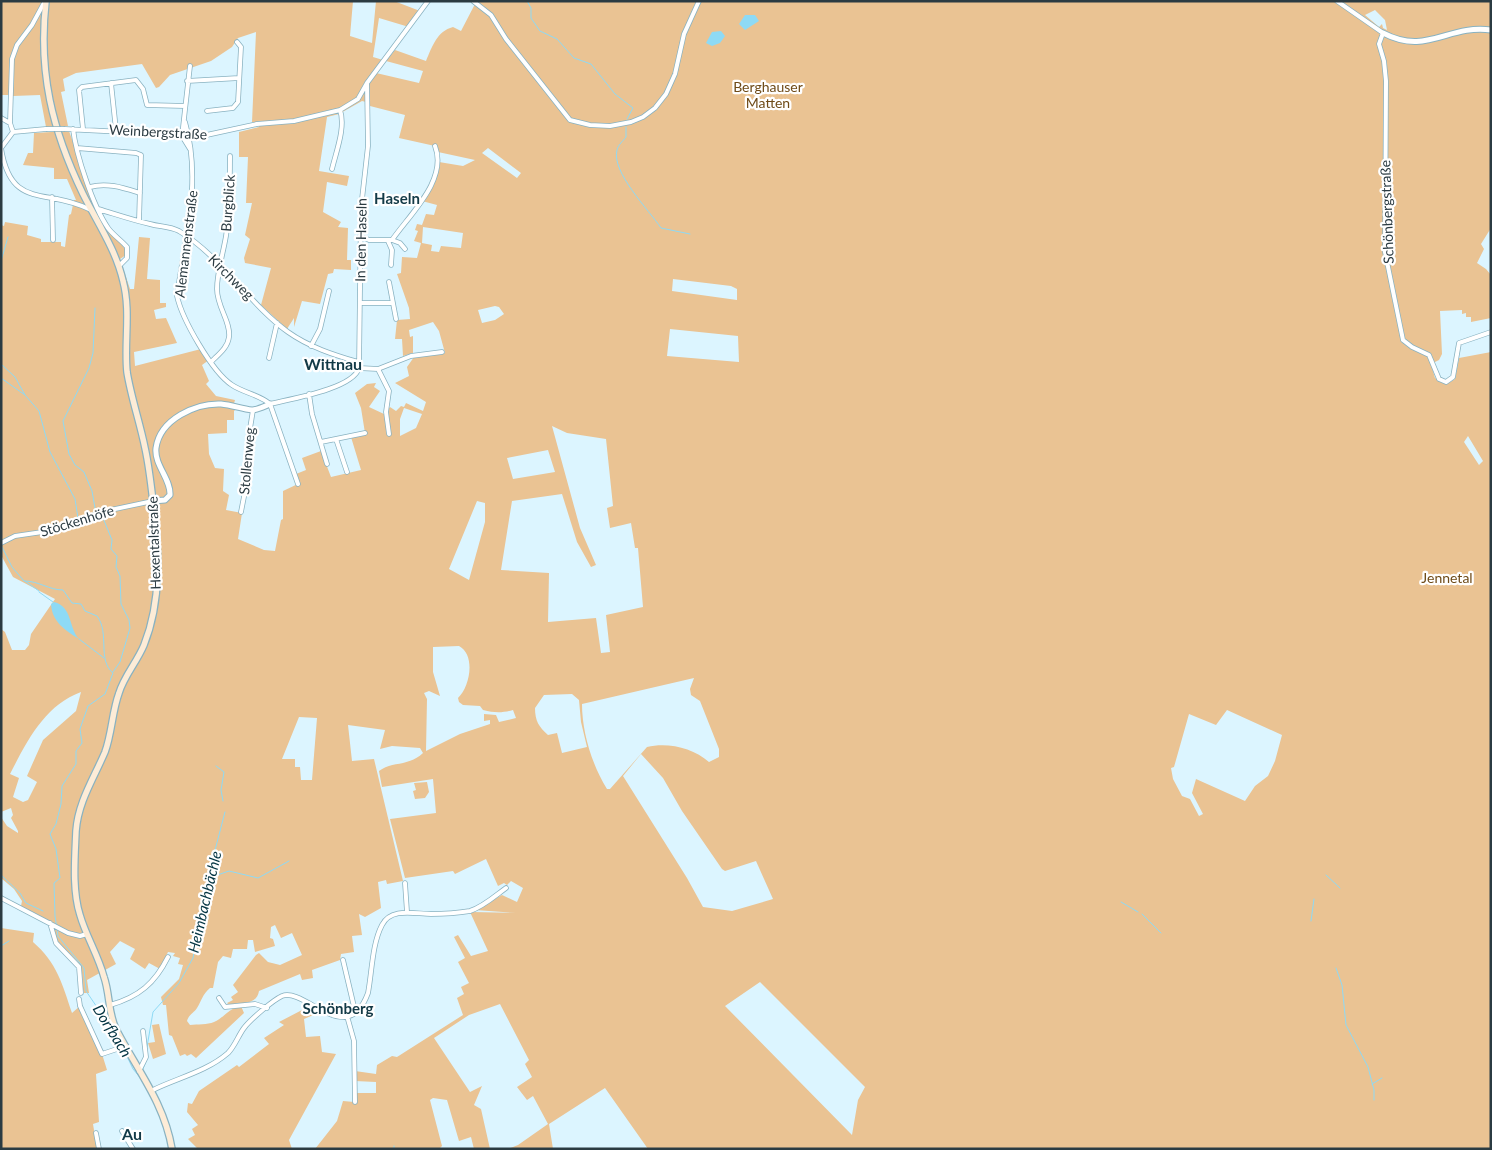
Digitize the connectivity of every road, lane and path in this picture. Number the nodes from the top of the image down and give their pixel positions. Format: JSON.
{"nodes":[{"id":1,"x":45,"y":1,"type":"edge"},
{"id":2,"x":428,"y":1,"type":"edge"},
{"id":3,"x":473,"y":1,"type":"edge"},
{"id":4,"x":699,"y":1,"type":"edge"},
{"id":5,"x":1338,"y":1,"type":"edge"},
{"id":6,"x":43,"y":24,"type":"junction"},
{"id":7,"x":32,"y":25,"type":"junction"},
{"id":8,"x":1491,"y":30,"type":"edge"},
{"id":9,"x":1384,"y":33,"type":"junction"},
{"id":10,"x":237,"y":42,"type":"dead end"},
{"id":11,"x":190,"y":66,"type":"dead end"},
{"id":12,"x":239,"y":78,"type":"junction"},
{"id":13,"x":187,"y":81,"type":"junction"},
{"id":14,"x":111,"y":83,"type":"junction"},
{"id":15,"x":367,"y":83,"type":"junction"},
{"id":16,"x":358,"y":99,"type":"junction"},
{"id":17,"x":368,"y":101,"type":"junction"},
{"id":18,"x":185,"y":106,"type":"junction"},
{"id":19,"x":340,"y":110,"type":"junction"},
{"id":20,"x":207,"y":111,"type":"dead end"},
{"id":21,"x":1,"y":118,"type":"edge"},
{"id":22,"x":184,"y":122,"type":"junction"},
{"id":23,"x":10,"y":123,"type":"junction"},
{"id":24,"x":83,"y":128,"type":"junction"},
{"id":25,"x":74,"y":129,"type":"junction"},
{"id":26,"x":116,"y":130,"type":"junction"},
{"id":27,"x":13,"y":132,"type":"junction"},
{"id":28,"x":182,"y":136,"type":"junction"},
{"id":29,"x":189,"y":136,"type":"junction"},
{"id":30,"x":435,"y":146,"type":"dead end"},
{"id":31,"x":1,"y":148,"type":"edge"},
{"id":32,"x":77,"y":148,"type":"junction"},
{"id":33,"x":190,"y":149,"type":"junction"},
{"id":34,"x":230,"y":156,"type":"dead end"},
{"id":35,"x":332,"y":169,"type":"dead end"},
{"id":36,"x":6,"y":170,"type":"junction"},
{"id":37,"x":1,"y":172,"type":"edge"},
{"id":38,"x":90,"y":187,"type":"junction"},
{"id":39,"x":140,"y":192,"type":"junction"},
{"id":40,"x":52,"y":197,"type":"junction"},
{"id":41,"x":98,"y":209,"type":"junction"},
{"id":42,"x":91,"y":210,"type":"junction"},
{"id":43,"x":138,"y":221,"type":"junction"},
{"id":44,"x":360,"y":236,"type":"junction"},
{"id":45,"x":186,"y":237,"type":"junction"},
{"id":46,"x":53,"y":240,"type":"dead end"},
{"id":47,"x":390,"y":241,"type":"junction"},
{"id":48,"x":405,"y":249,"type":"dead end"},
{"id":49,"x":221,"y":264,"type":"junction"},
{"id":50,"x":391,"y":265,"type":"dead end"},
{"id":51,"x":118,"y":266,"type":"junction"},
{"id":52,"x":389,"y":282,"type":"dead end"},
{"id":53,"x":329,"y":291,"type":"dead end"},
{"id":54,"x":360,"y":303,"type":"junction"},
{"id":55,"x":393,"y":303,"type":"junction"},
{"id":56,"x":396,"y":319,"type":"dead end"},
{"id":57,"x":276,"y":323,"type":"junction"},
{"id":58,"x":1491,"y":332,"type":"edge"},
{"id":59,"x":311,"y":346,"type":"junction"},
{"id":60,"x":442,"y":352,"type":"dead end"},
{"id":61,"x":269,"y":358,"type":"dead end"},
{"id":62,"x":212,"y":361,"type":"junction"},
{"id":63,"x":358,"y":362,"type":"junction"},
{"id":64,"x":359,"y":368,"type":"junction"},
{"id":65,"x":378,"y":370,"type":"junction"},
{"id":66,"x":309,"y":394,"type":"junction"},
{"id":67,"x":258,"y":397,"type":"junction"},
{"id":68,"x":270,"y":404,"type":"junction"},
{"id":69,"x":256,"y":409,"type":"junction"},
{"id":70,"x":365,"y":433,"type":"dead end"},
{"id":71,"x":389,"y":434,"type":"dead end"},
{"id":72,"x":336,"y":439,"type":"junction"},
{"id":73,"x":321,"y":442,"type":"junction"},
{"id":74,"x":327,"y":464,"type":"dead end"},
{"id":75,"x":346,"y":472,"type":"dead end"},
{"id":76,"x":298,"y":484,"type":"dead end"},
{"id":77,"x":153,"y":502,"type":"junction"},
{"id":78,"x":241,"y":512,"type":"dead end"},
{"id":79,"x":1,"y":544,"type":"edge"},
{"id":80,"x":405,"y":883,"type":"dead end"},
{"id":81,"x":506,"y":888,"type":"dead end"},
{"id":82,"x":1,"y":898,"type":"edge"},
{"id":83,"x":407,"y":912,"type":"junction"},
{"id":84,"x":53,"y":925,"type":"junction"},
{"id":85,"x":86,"y":931,"type":"junction"},
{"id":86,"x":168,"y":957,"type":"dead end"},
{"id":87,"x":343,"y":960,"type":"dead end"},
{"id":88,"x":81,"y":993,"type":"dead end"},
{"id":89,"x":219,"y":998,"type":"dead end"},
{"id":90,"x":79,"y":999,"type":"dead end"},
{"id":91,"x":110,"y":1005,"type":"junction"},
{"id":92,"x":267,"y":1008,"type":"junction"},
{"id":93,"x":355,"y":1011,"type":"junction"},
{"id":94,"x":348,"y":1016,"type":"junction"},
{"id":95,"x":142,"y":1031,"type":"dead end"},
{"id":96,"x":123,"y":1046,"type":"junction"},
{"id":97,"x":139,"y":1071,"type":"junction"},
{"id":98,"x":153,"y":1090,"type":"junction"},
{"id":99,"x":354,"y":1102,"type":"dead end"},
{"id":100,"x":122,"y":1132,"type":"dead end"},
{"id":101,"x":96,"y":1133,"type":"dead end"},
{"id":102,"x":99,"y":1149,"type":"edge"},
{"id":103,"x":133,"y":1149,"type":"edge"},
{"id":104,"x":172,"y":1149,"type":"edge"}],
"edges":[{"from":1,"to":6,"type":"main road","name":"Hexentalstraße"},
{"from":1,"to":7,"type":"street","name":"Hexentalstraße"},
{"from":2,"to":15,"type":"street","name":"Weinbergstraße"},
{"from":3,"to":4,"type":"street"},
{"from":5,"to":9,"type":"street"},
{"from":6,"to":7,"type":"street"},
{"from":6,"to":42,"type":"main road","name":"Hexentalstraße"},
{"from":7,"to":23,"type":"street","name":"Hexentalstraße"},
{"from":8,"to":9,"type":"street"},
{"from":9,"to":58,"type":"street","name":"Schönbergstraße"},
{"from":10,"to":12,"type":"street"},
{"from":11,"to":13,"type":"street","name":"Alemannenstraße"},
{"from":12,"to":13,"type":"street"},
{"from":12,"to":20,"type":"street"},
{"from":13,"to":18,"type":"street","name":"Alemannenstraße"},
{"from":14,"to":18,"type":"street"},
{"from":14,"to":24,"type":"street"},
{"from":14,"to":26,"type":"street"},
{"from":15,"to":16,"type":"street","name":"Weinbergstraße"},
{"from":15,"to":17,"type":"street","name":"In den Haseln"},
{"from":16,"to":17,"type":"street"},
{"from":16,"to":19,"type":"street","name":"Weinbergstraße"},
{"from":17,"to":44,"type":"street","name":"In den Haseln"},
{"from":18,"to":22,"type":"street","name":"Alemannenstraße"},
{"from":19,"to":29,"type":"street","name":"Weinbergstraße"},
{"from":19,"to":35,"type":"street"},
{"from":21,"to":23,"type":"street"},
{"from":22,"to":28,"type":"street","name":"Alemannenstraße"},
{"from":22,"to":29,"type":"street","name":"Alemannenstraße"},
{"from":23,"to":27,"type":"street","name":"Hexentalstraße"},
{"from":24,"to":25,"type":"street","name":"Weinbergstraße"},
{"from":24,"to":26,"type":"street","name":"Weinbergstraße"},
{"from":25,"to":27,"type":"street","name":"Weinbergstraße","bridge":true},
{"from":25,"to":32,"type":"street"},
{"from":26,"to":28,"type":"street","name":"Weinbergstraße"},
{"from":27,"to":31,"type":"street"},
{"from":28,"to":29,"type":"street","name":"Weinbergstraße"},
{"from":28,"to":33,"type":"street","name":"Alemannenstraße"},
{"from":29,"to":33,"type":"street","name":"Alemannenstraße"},
{"from":30,"to":47,"type":"street"},
{"from":31,"to":36,"type":"street"},
{"from":32,"to":38,"type":"street"},
{"from":32,"to":39,"type":"street"},
{"from":33,"to":45,"type":"street","name":"Alemannenstraße"},
{"from":34,"to":49,"type":"street","name":"Burgblick"},
{"from":36,"to":37,"type":"street"},
{"from":36,"to":40,"type":"street"},
{"from":38,"to":39,"type":"street"},
{"from":38,"to":41,"type":"street"},
{"from":39,"to":43,"type":"street"},
{"from":40,"to":42,"type":"street"},
{"from":40,"to":46,"type":"street"},
{"from":41,"to":43,"type":"street","name":"Kirchweg"},
{"from":41,"to":51,"type":"street"},
{"from":42,"to":51,"type":"main road","name":"Hexentalstraße"},
{"from":43,"to":45,"type":"street","name":"Kirchweg"},
{"from":44,"to":47,"type":"street"},
{"from":44,"to":54,"type":"street","name":"In den Haseln"},
{"from":45,"to":49,"type":"street","name":"Kirchweg"},
{"from":45,"to":62,"type":"street","name":"Alemannenstraße"},
{"from":47,"to":48,"type":"street"},
{"from":47,"to":50,"type":"street"},
{"from":49,"to":57,"type":"street","name":"Kirchweg"},
{"from":49,"to":62,"type":"street","name":"Burgblick"},
{"from":51,"to":77,"type":"main road","name":"Hexentalstraße"},
{"from":52,"to":55,"type":"street"},
{"from":53,"to":59,"type":"street"},
{"from":54,"to":55,"type":"street"},
{"from":54,"to":63,"type":"street","name":"In den Haseln"},
{"from":55,"to":56,"type":"street"},
{"from":57,"to":59,"type":"street","name":"Kirchweg"},
{"from":57,"to":61,"type":"street"},
{"from":59,"to":63,"type":"street","name":"Kirchweg"},
{"from":60,"to":65,"type":"street"},
{"from":62,"to":67,"type":"street","name":"Alemannenstraße"},
{"from":63,"to":64,"type":"street","name":"In den Haseln"},
{"from":64,"to":65,"type":"street"},
{"from":64,"to":66,"type":"street"},
{"from":65,"to":71,"type":"street"},
{"from":66,"to":68,"type":"street"},
{"from":66,"to":73,"type":"street"},
{"from":67,"to":68,"type":"street","name":"Alemannenstraße"},
{"from":67,"to":69,"type":"street"},
{"from":68,"to":69,"type":"street"},
{"from":68,"to":76,"type":"street"},
{"from":69,"to":77,"type":"street"},
{"from":69,"to":78,"type":"street","name":"Stollenweg"},
{"from":70,"to":72,"type":"street"},
{"from":72,"to":73,"type":"street"},
{"from":72,"to":75,"type":"street"},
{"from":73,"to":74,"type":"street"},
{"from":77,"to":79,"type":"street","name":"Stöckenhöfe"},
{"from":77,"to":85,"type":"main road","name":"Hexentalstraße"},
{"from":80,"to":83,"type":"street"},
{"from":81,"to":83,"type":"street"},
{"from":82,"to":84,"type":"street"},
{"from":83,"to":93,"type":"street"},
{"from":84,"to":85,"type":"street"},
{"from":84,"to":88,"type":"street"},
{"from":85,"to":91,"type":"main road","name":"Hexentalstraße"},
{"from":86,"to":91,"type":"street"},
{"from":87,"to":93,"type":"street"},
{"from":89,"to":92,"type":"street"},
{"from":90,"to":96,"type":"street"},
{"from":91,"to":96,"type":"main road","name":"Hexentalstraße"},
{"from":92,"to":94,"type":"street"},
{"from":92,"to":98,"type":"street"},
{"from":93,"to":94,"type":"street"},
{"from":94,"to":99,"type":"street"},
{"from":95,"to":97,"type":"street"},
{"from":96,"to":97,"type":"main road","name":"Hexentalstraße"},
{"from":97,"to":98,"type":"main road","name":"Hexentalstraße"},
{"from":98,"to":104,"type":"main road","name":"Hexentalstraße"},
{"from":100,"to":103,"type":"street"},
{"from":101,"to":102,"type":"street"}]}
